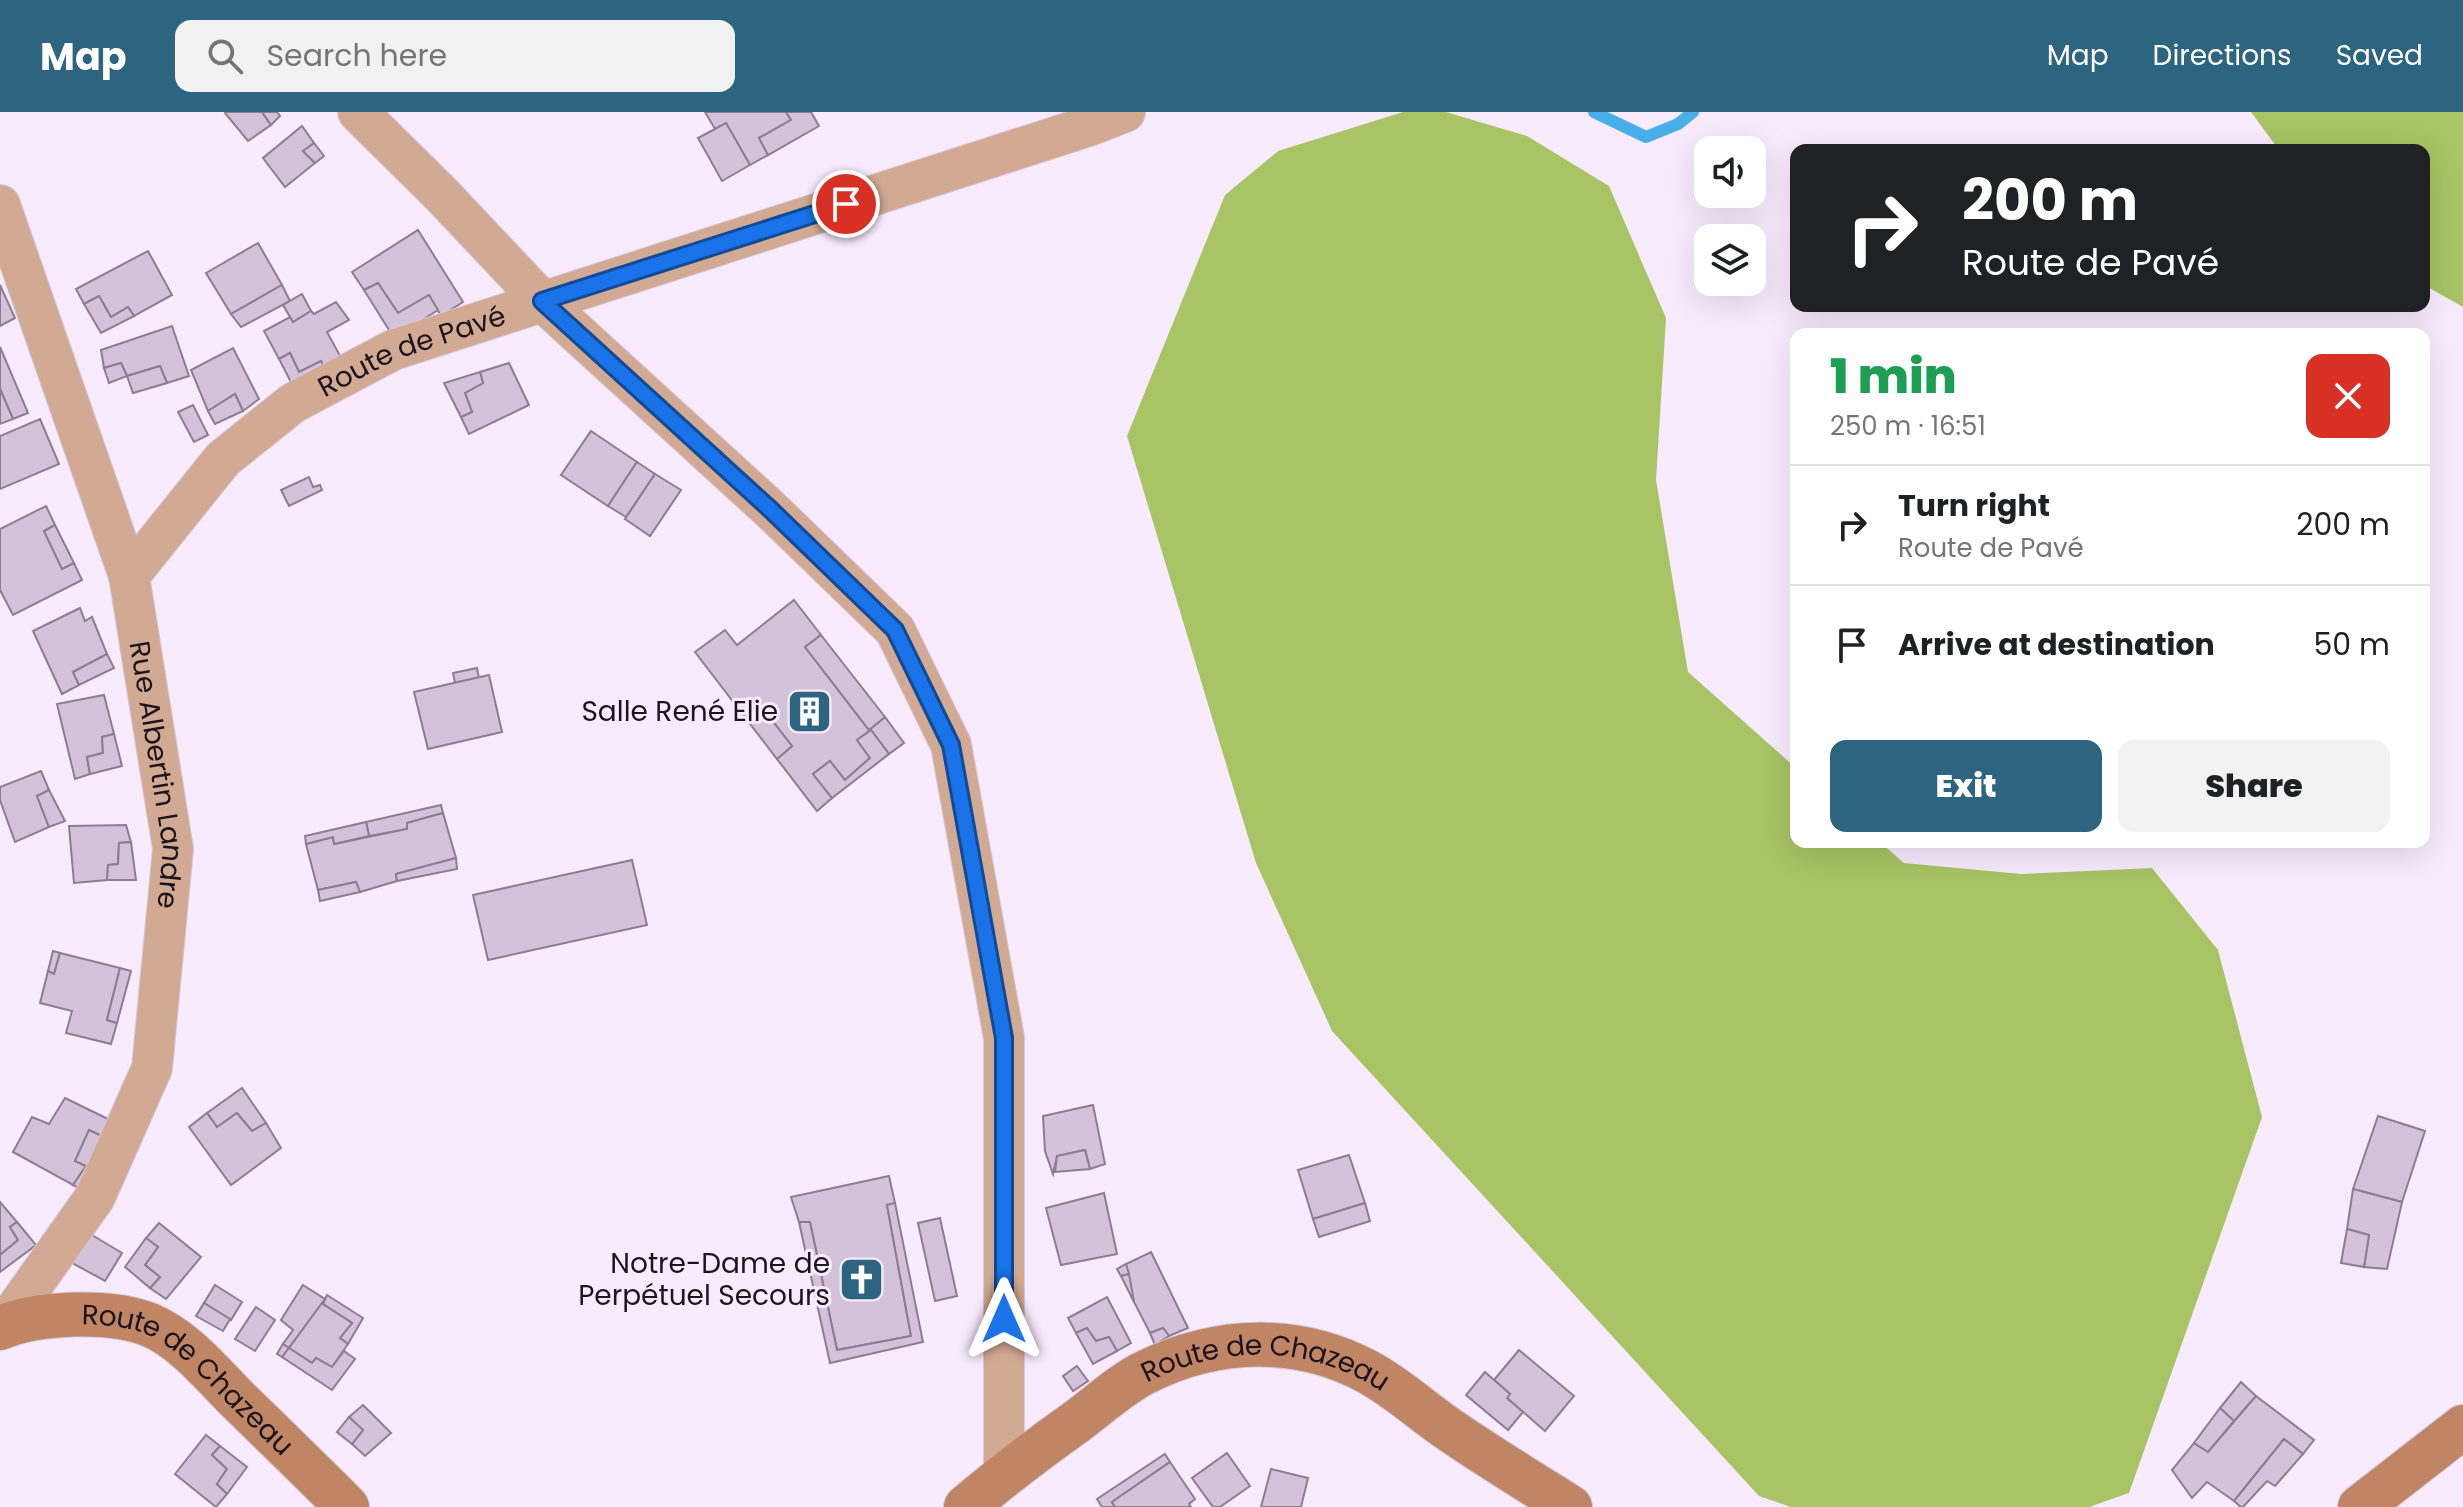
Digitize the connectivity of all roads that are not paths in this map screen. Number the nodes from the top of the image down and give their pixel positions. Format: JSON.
{"nodes":[{"id":1,"x":358,"y":112,"type":"edge"},
{"id":2,"x":1125,"y":112,"type":"edge"},
{"id":3,"x":0,"y":205,"type":"edge"},
{"id":4,"x":542,"y":301,"type":"junction"},
{"id":5,"x":129,"y":576,"type":"junction"},
{"id":6,"x":2,"y":1328,"type":"edge"},
{"id":7,"x":2463,"y":1427,"type":"edge"},
{"id":8,"x":1004,"y":1475,"type":"junction"},
{"id":9,"x":347,"y":1507,"type":"edge"},
{"id":10,"x":966,"y":1507,"type":"edge"},
{"id":11,"x":1570,"y":1507,"type":"edge"},
{"id":12,"x":2360,"y":1507,"type":"edge"}],
"edges":[{"from":1,"to":4,"type":"street"},
{"from":2,"to":4,"type":"street","name":"Route de Pavé"},
{"from":3,"to":5,"type":"street","name":"Rue Albertin Landre"},
{"from":4,"to":5,"type":"street","name":"Route de Pavé"},
{"from":4,"to":8,"type":"street"},
{"from":5,"to":6,"type":"street","name":"Rue Albertin Landre"},
{"from":6,"to":9,"type":"main road","name":"Route de Chazeau"},
{"from":7,"to":12,"type":"main road"},
{"from":8,"to":10,"type":"main road","name":"Route de Chazeau"},
{"from":8,"to":11,"type":"main road","name":"Route de Chazeau"}]}
